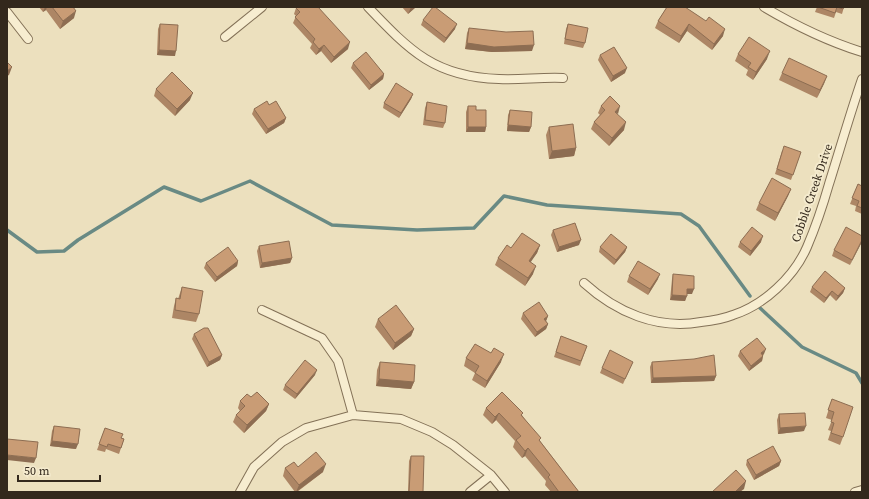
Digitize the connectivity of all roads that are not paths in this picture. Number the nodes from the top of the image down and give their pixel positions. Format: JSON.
{"nodes":[{"id":1,"x":262,"y":7,"type":"edge"},
{"id":2,"x":368,"y":7,"type":"edge"},
{"id":3,"x":764,"y":7,"type":"edge"},
{"id":4,"x":7,"y":12,"type":"edge"},
{"id":5,"x":225,"y":37,"type":"dead end"},
{"id":6,"x":28,"y":39,"type":"dead end"},
{"id":7,"x":862,"y":52,"type":"edge"},
{"id":8,"x":563,"y":78,"type":"dead end"},
{"id":9,"x":862,"y":79,"type":"edge"},
{"id":10,"x":584,"y":283,"type":"dead end"},
{"id":11,"x":262,"y":310,"type":"dead end"},
{"id":12,"x":353,"y":415,"type":"junction"},
{"id":13,"x":491,"y":475,"type":"junction"},
{"id":14,"x":862,"y":490,"type":"edge"},
{"id":15,"x":240,"y":492,"type":"edge"},
{"id":16,"x":470,"y":492,"type":"edge"},
{"id":17,"x":505,"y":492,"type":"edge"},
{"id":18,"x":855,"y":492,"type":"edge"}],
"edges":[{"from":1,"to":5,"type":"street"},
{"from":2,"to":8,"type":"street"},
{"from":3,"to":7,"type":"street"},
{"from":4,"to":6,"type":"street"},
{"from":9,"to":10,"type":"street","name":"Cobble Creek Drive"},
{"from":11,"to":12,"type":"street"},
{"from":12,"to":13,"type":"street"},
{"from":12,"to":15,"type":"street"},
{"from":13,"to":16,"type":"street"},
{"from":13,"to":17,"type":"street"},
{"from":14,"to":18,"type":"street"}]}
